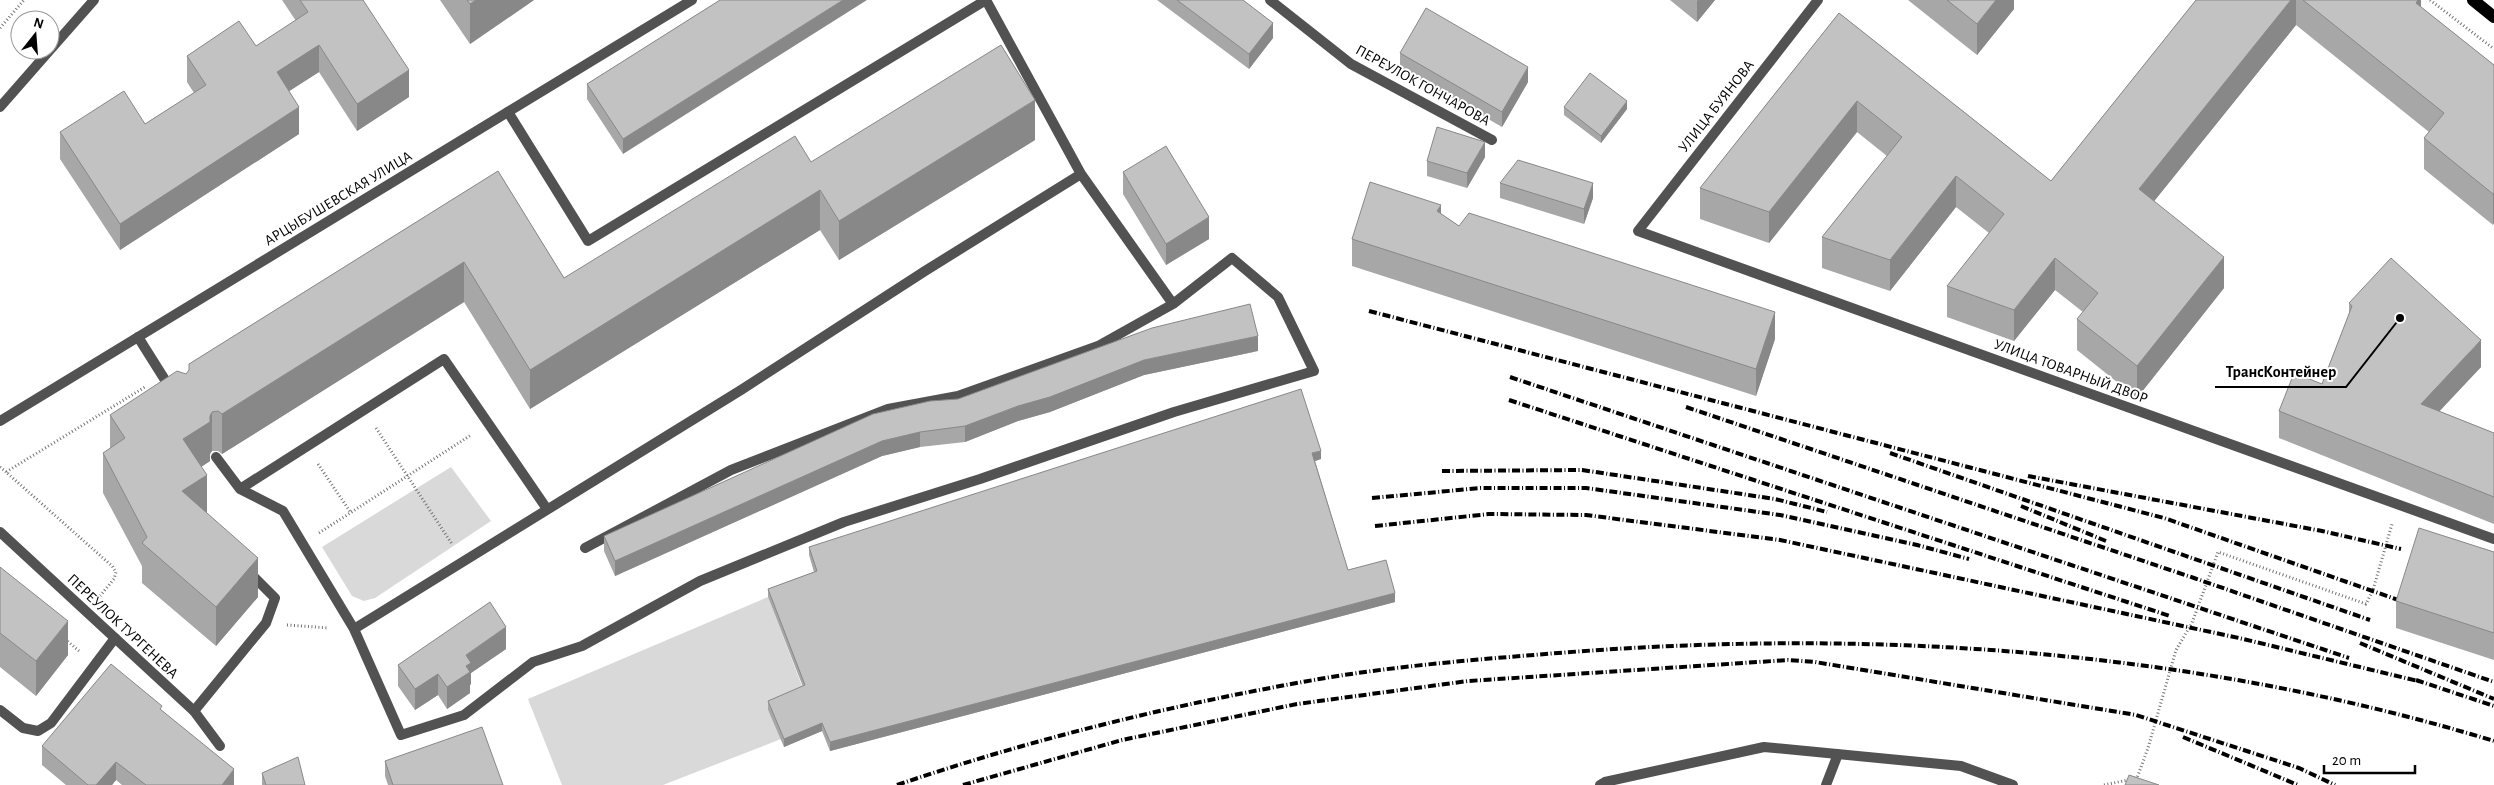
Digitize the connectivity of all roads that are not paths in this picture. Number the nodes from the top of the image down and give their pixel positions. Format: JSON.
{"nodes":[{"id":1,"x":94,"y":0,"type":"edge"},
{"id":2,"x":692,"y":0,"type":"edge"},
{"id":3,"x":986,"y":0,"type":"edge"},
{"id":4,"x":1270,"y":0,"type":"edge"},
{"id":5,"x":1818,"y":0,"type":"edge"},
{"id":6,"x":2473,"y":0,"type":"edge"},
{"id":7,"x":2494,"y":17,"type":"edge"},
{"id":8,"x":60,"y":39,"type":"edge"},
{"id":9,"x":41,"y":60,"type":"edge"},
{"id":10,"x":0,"y":107,"type":"edge"},
{"id":11,"x":508,"y":112,"type":"junction"},
{"id":12,"x":1492,"y":140,"type":"dead end"},
{"id":13,"x":1081,"y":174,"type":"junction"},
{"id":14,"x":1638,"y":230,"type":"joint"},
{"id":15,"x":1174,"y":304,"type":"junction"},
{"id":16,"x":138,"y":337,"type":"junction"},
{"id":17,"x":178,"y":400,"type":"edge"},
{"id":18,"x":0,"y":421,"type":"edge"},
{"id":19,"x":216,"y":457,"type":"dead end"},
{"id":20,"x":240,"y":489,"type":"junction"},
{"id":21,"x":547,"y":509,"type":"junction"},
{"id":22,"x":0,"y":532,"type":"edge"},
{"id":23,"x":2494,"y":539,"type":"edge"},
{"id":24,"x":585,"y":548,"type":"dead end"},
{"id":25,"x":243,"y":566,"type":"edge"},
{"id":26,"x":354,"y":629,"type":"junction"},
{"id":27,"x":115,"y":638,"type":"junction"},
{"id":28,"x":0,"y":710,"type":"edge"},
{"id":29,"x":194,"y":711,"type":"junction"},
{"id":30,"x":220,"y":746,"type":"dead end"},
{"id":31,"x":1838,"y":754,"type":"junction"},
{"id":32,"x":1600,"y":785,"type":"edge"},
{"id":33,"x":1826,"y":785,"type":"edge"},
{"id":34,"x":2013,"y":785,"type":"edge"}],
"edges":[{"from":1,"to":8,"type":"street"},
{"from":2,"to":11,"type":"street","name":"АРЦЫБУШЕВСКАЯ УЛИЦА"},
{"from":3,"to":11,"type":"street"},
{"from":3,"to":13,"type":"street"},
{"from":4,"to":12,"type":"street","name":"ПЕРЕУЛОК ГОНЧАРОВА"},
{"from":5,"to":14,"type":"street","name":"УЛИЦА БУЯНОВА"},
{"from":6,"to":7,"type":"main road"},
{"from":9,"to":10,"type":"street"},
{"from":11,"to":16,"type":"street","name":"АРЦЫБУШЕВСКАЯ УЛИЦА"},
{"from":13,"to":15,"type":"street"},
{"from":13,"to":21,"type":"street"},
{"from":14,"to":23,"type":"street","name":"УЛИЦА ТОВАРНЫЙ ДВОР"},
{"from":15,"to":24,"type":"street"},
{"from":15,"to":26,"type":"street"},
{"from":16,"to":17,"type":"street"},
{"from":16,"to":18,"type":"street","name":"АРЦЫБУШЕВСКАЯ УЛИЦА"},
{"from":19,"to":20,"type":"street"},
{"from":20,"to":21,"type":"street"},
{"from":20,"to":26,"type":"street"},
{"from":21,"to":26,"type":"street"},
{"from":22,"to":27,"type":"street","name":"ПЕРЕУЛОК ТУРГЕНЕВА"},
{"from":25,"to":29,"type":"street"},
{"from":27,"to":28,"type":"street"},
{"from":27,"to":29,"type":"street","name":"ПЕРЕУЛОК ТУРГЕНЕВА"},
{"from":29,"to":30,"type":"street","name":"ПЕРЕУЛОК ТУРГЕНЕВА"},
{"from":31,"to":32,"type":"street"},
{"from":31,"to":33,"type":"street"},
{"from":31,"to":34,"type":"street"}]}
